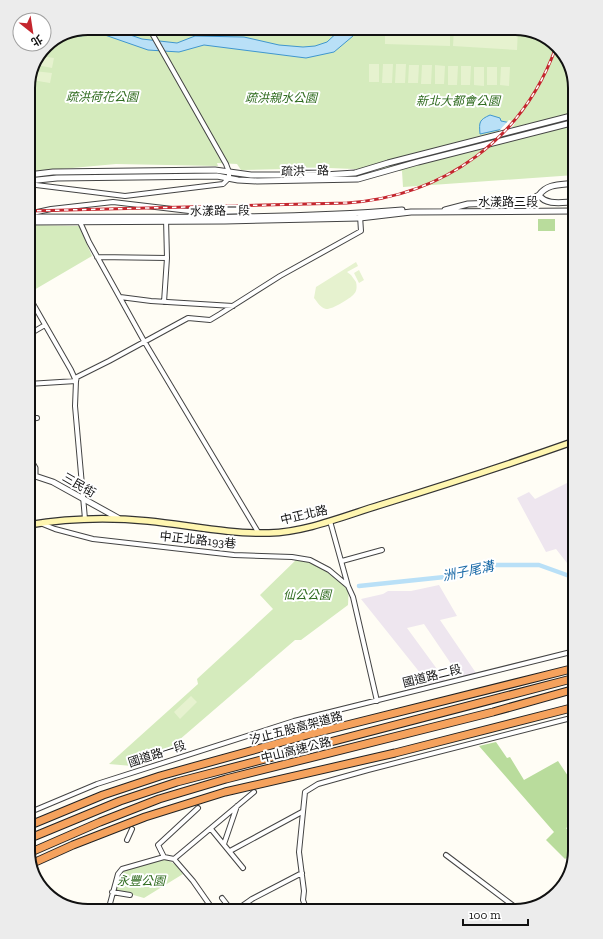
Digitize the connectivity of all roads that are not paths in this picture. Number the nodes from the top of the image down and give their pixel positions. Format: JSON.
{"nodes":[{"id":1,"x":153,"y":35,"type":"edge"},
{"id":2,"x":568,"y":117,"type":"edge"},
{"id":3,"x":568,"y":124,"type":"edge"},
{"id":4,"x":229,"y":172,"type":"junction"},
{"id":5,"x":35,"y":174,"type":"edge"},
{"id":6,"x":229,"y":178,"type":"junction"},
{"id":7,"x":35,"y":182,"type":"edge"},
{"id":8,"x":35,"y":184,"type":"edge"},
{"id":9,"x":568,"y":184,"type":"edge"},
{"id":10,"x":539,"y":195,"type":"junction"},
{"id":11,"x":125,"y":196,"type":"junction"},
{"id":12,"x":568,"y":202,"type":"edge"},
{"id":13,"x":126,"y":203,"type":"junction"},
{"id":14,"x":568,"y":211,"type":"edge"},
{"id":15,"x":441,"y":212,"type":"junction"},
{"id":16,"x":35,"y":213,"type":"edge"},
{"id":17,"x":35,"y":215,"type":"edge"},
{"id":18,"x":231,"y":216,"type":"junction"},
{"id":19,"x":360,"y":216,"type":"junction"},
{"id":20,"x":166,"y":219,"type":"junction"},
{"id":21,"x":35,"y":222,"type":"edge"},
{"id":22,"x":80,"y":222,"type":"junction"},
{"id":23,"x":92,"y":248,"type":"junction"},
{"id":24,"x":87,"y":250,"type":"dead end"},
{"id":25,"x":97,"y":257,"type":"junction"},
{"id":26,"x":167,"y":258,"type":"junction"},
{"id":27,"x":120,"y":297,"type":"junction"},
{"id":28,"x":164,"y":302,"type":"junction"},
{"id":29,"x":233,"y":306,"type":"junction"},
{"id":30,"x":35,"y":308,"type":"edge"},
{"id":31,"x":45,"y":325,"type":"junction"},
{"id":32,"x":35,"y":331,"type":"edge"},
{"id":33,"x":144,"y":341,"type":"junction"},
{"id":34,"x":76,"y":381,"type":"junction"},
{"id":35,"x":35,"y":384,"type":"edge"},
{"id":36,"x":568,"y":443,"type":"edge"},
{"id":37,"x":35,"y":468,"type":"edge"},
{"id":38,"x":35,"y":476,"type":"joint"},
{"id":39,"x":83,"y":499,"type":"junction"},
{"id":40,"x":118,"y":518,"type":"junction"},
{"id":41,"x":84,"y":519,"type":"junction"},
{"id":42,"x":330,"y":521,"type":"junction"},
{"id":43,"x":40,"y":523,"type":"junction"},
{"id":44,"x":35,"y":524,"type":"edge"},
{"id":45,"x":258,"y":532,"type":"junction"},
{"id":46,"x":382,"y":550,"type":"dead end"},
{"id":47,"x":342,"y":561,"type":"junction"},
{"id":48,"x":348,"y":586,"type":"junction"},
{"id":49,"x":568,"y":653,"type":"edge"},
{"id":50,"x":568,"y":670,"type":"edge"},
{"id":51,"x":568,"y":680,"type":"edge"},
{"id":52,"x":568,"y":691,"type":"edge"},
{"id":53,"x":377,"y":701,"type":"junction"},
{"id":54,"x":568,"y":709,"type":"edge"},
{"id":55,"x":568,"y":719,"type":"edge"},
{"id":56,"x":294,"y":721,"type":"joint"},
{"id":57,"x":254,"y":792,"type":"dead end"},
{"id":58,"x":237,"y":806,"type":"junction"},
{"id":59,"x":198,"y":808,"type":"dead end"},
{"id":60,"x":35,"y":810,"type":"edge"},
{"id":61,"x":302,"y":812,"type":"junction"},
{"id":62,"x":35,"y":823,"type":"edge"},
{"id":63,"x":132,"y":829,"type":"dead end"},
{"id":64,"x":211,"y":829,"type":"junction"},
{"id":65,"x":35,"y":836,"type":"edge"},
{"id":66,"x":126,"y":840,"type":"dead end"},
{"id":67,"x":224,"y":844,"type":"junction"},
{"id":68,"x":35,"y":850,"type":"edge"},
{"id":69,"x":230,"y":851,"type":"junction"},
{"id":70,"x":446,"y":855,"type":"dead end"},
{"id":71,"x":164,"y":857,"type":"junction"},
{"id":72,"x":174,"y":859,"type":"junction"},
{"id":73,"x":36,"y":862,"type":"edge"},
{"id":74,"x":244,"y":868,"type":"dead end"},
{"id":75,"x":302,"y":873,"type":"junction"},
{"id":76,"x":112,"y":892,"type":"junction"},
{"id":77,"x":130,"y":895,"type":"dead end"},
{"id":78,"x":222,"y":898,"type":"dead end"},
{"id":79,"x":109,"y":904,"type":"edge"},
{"id":80,"x":209,"y":904,"type":"edge"},
{"id":81,"x":227,"y":904,"type":"edge"},
{"id":82,"x":244,"y":904,"type":"edge"},
{"id":83,"x":304,"y":904,"type":"edge"},
{"id":84,"x":511,"y":904,"type":"edge"}],
"edges":[{"from":1,"to":4,"type":"street"},
{"from":2,"to":4,"type":"street","name":"疏洪一路"},
{"from":3,"to":6,"type":"street","name":"疏洪一路"},
{"from":4,"to":5,"type":"street","name":"疏洪一路"},
{"from":4,"to":6,"type":"street"},
{"from":6,"to":7,"type":"street","name":"疏洪一路"},
{"from":6,"to":11,"type":"street"},
{"from":8,"to":11,"type":"street"},
{"from":9,"to":10,"type":"street"},
{"from":10,"to":12,"type":"street"},
{"from":10,"to":15,"type":"street"},
{"from":11,"to":13,"type":"street"},
{"from":13,"to":16,"type":"street"},
{"from":13,"to":18,"type":"street"},
{"from":14,"to":15,"type":"street","name":"水漾路三段"},
{"from":15,"to":19,"type":"street","name":"水漾路二段"},
{"from":17,"to":20,"type":"street","name":"水漾路二段"},
{"from":18,"to":19,"type":"street","name":"水漾路二段"},
{"from":18,"to":20,"type":"street","name":"水漾路二段"},
{"from":19,"to":20,"type":"street","name":"水漾路二段"},
{"from":19,"to":29,"type":"street"},
{"from":20,"to":22,"type":"street","name":"水漾路二段"},
{"from":20,"to":26,"type":"street"},
{"from":21,"to":22,"type":"street","name":"水漾路二段"},
{"from":22,"to":23,"type":"street"},
{"from":23,"to":24,"type":"street"},
{"from":23,"to":25,"type":"street"},
{"from":25,"to":26,"type":"street"},
{"from":25,"to":27,"type":"street"},
{"from":26,"to":28,"type":"street"},
{"from":27,"to":28,"type":"street"},
{"from":27,"to":33,"type":"street"},
{"from":28,"to":29,"type":"street"},
{"from":29,"to":33,"type":"street"},
{"from":30,"to":31,"type":"street"},
{"from":31,"to":32,"type":"street"},
{"from":31,"to":34,"type":"street"},
{"from":33,"to":34,"type":"street"},
{"from":33,"to":45,"type":"street"},
{"from":34,"to":35,"type":"street"},
{"from":34,"to":39,"type":"street"},
{"from":36,"to":42,"type":"main road","name":"中正北路"},
{"from":37,"to":38,"type":"street"},
{"from":38,"to":39,"type":"street","name":"三民街"},
{"from":39,"to":40,"type":"street","name":"三民街"},
{"from":39,"to":41,"type":"street"},
{"from":40,"to":41,"type":"main road","name":"中正北路"},
{"from":40,"to":45,"type":"main road","name":"中正北路"},
{"from":41,"to":43,"type":"main road","name":"中正北路"},
{"from":42,"to":45,"type":"main road","name":"中正北路"},
{"from":42,"to":47,"type":"street"},
{"from":43,"to":44,"type":"main road","name":"中正北路"},
{"from":43,"to":48,"type":"street","name":"中正北路193巷"},
{"from":46,"to":47,"type":"street"},
{"from":47,"to":48,"type":"street"},
{"from":48,"to":53,"type":"street"},
{"from":49,"to":53,"type":"street","name":"國道路二段"},
{"from":50,"to":62,"type":"highway","name":"汐止五股高架道路"},
{"from":51,"to":65,"type":"highway","name":"中山高速公路"},
{"from":52,"to":68,"type":"highway","name":"中山高速公路"},
{"from":53,"to":56,"type":"street","name":"國道路二段"},
{"from":54,"to":73,"type":"highway"},
{"from":55,"to":61,"type":"street"},
{"from":56,"to":60,"type":"street","name":"國道路一段"},
{"from":57,"to":58,"type":"street"},
{"from":58,"to":64,"type":"street"},
{"from":58,"to":67,"type":"street"},
{"from":59,"to":71,"type":"street"},
{"from":61,"to":69,"type":"street"},
{"from":61,"to":75,"type":"street"},
{"from":63,"to":66,"type":"street"},
{"from":64,"to":67,"type":"street"},
{"from":64,"to":72,"type":"street"},
{"from":67,"to":69,"type":"street"},
{"from":69,"to":74,"type":"street"},
{"from":70,"to":84,"type":"street"},
{"from":71,"to":72,"type":"street"},
{"from":71,"to":76,"type":"street"},
{"from":72,"to":80,"type":"street"},
{"from":75,"to":82,"type":"street"},
{"from":75,"to":83,"type":"street"},
{"from":76,"to":77,"type":"street"},
{"from":76,"to":79,"type":"street"},
{"from":78,"to":81,"type":"street"}]}
